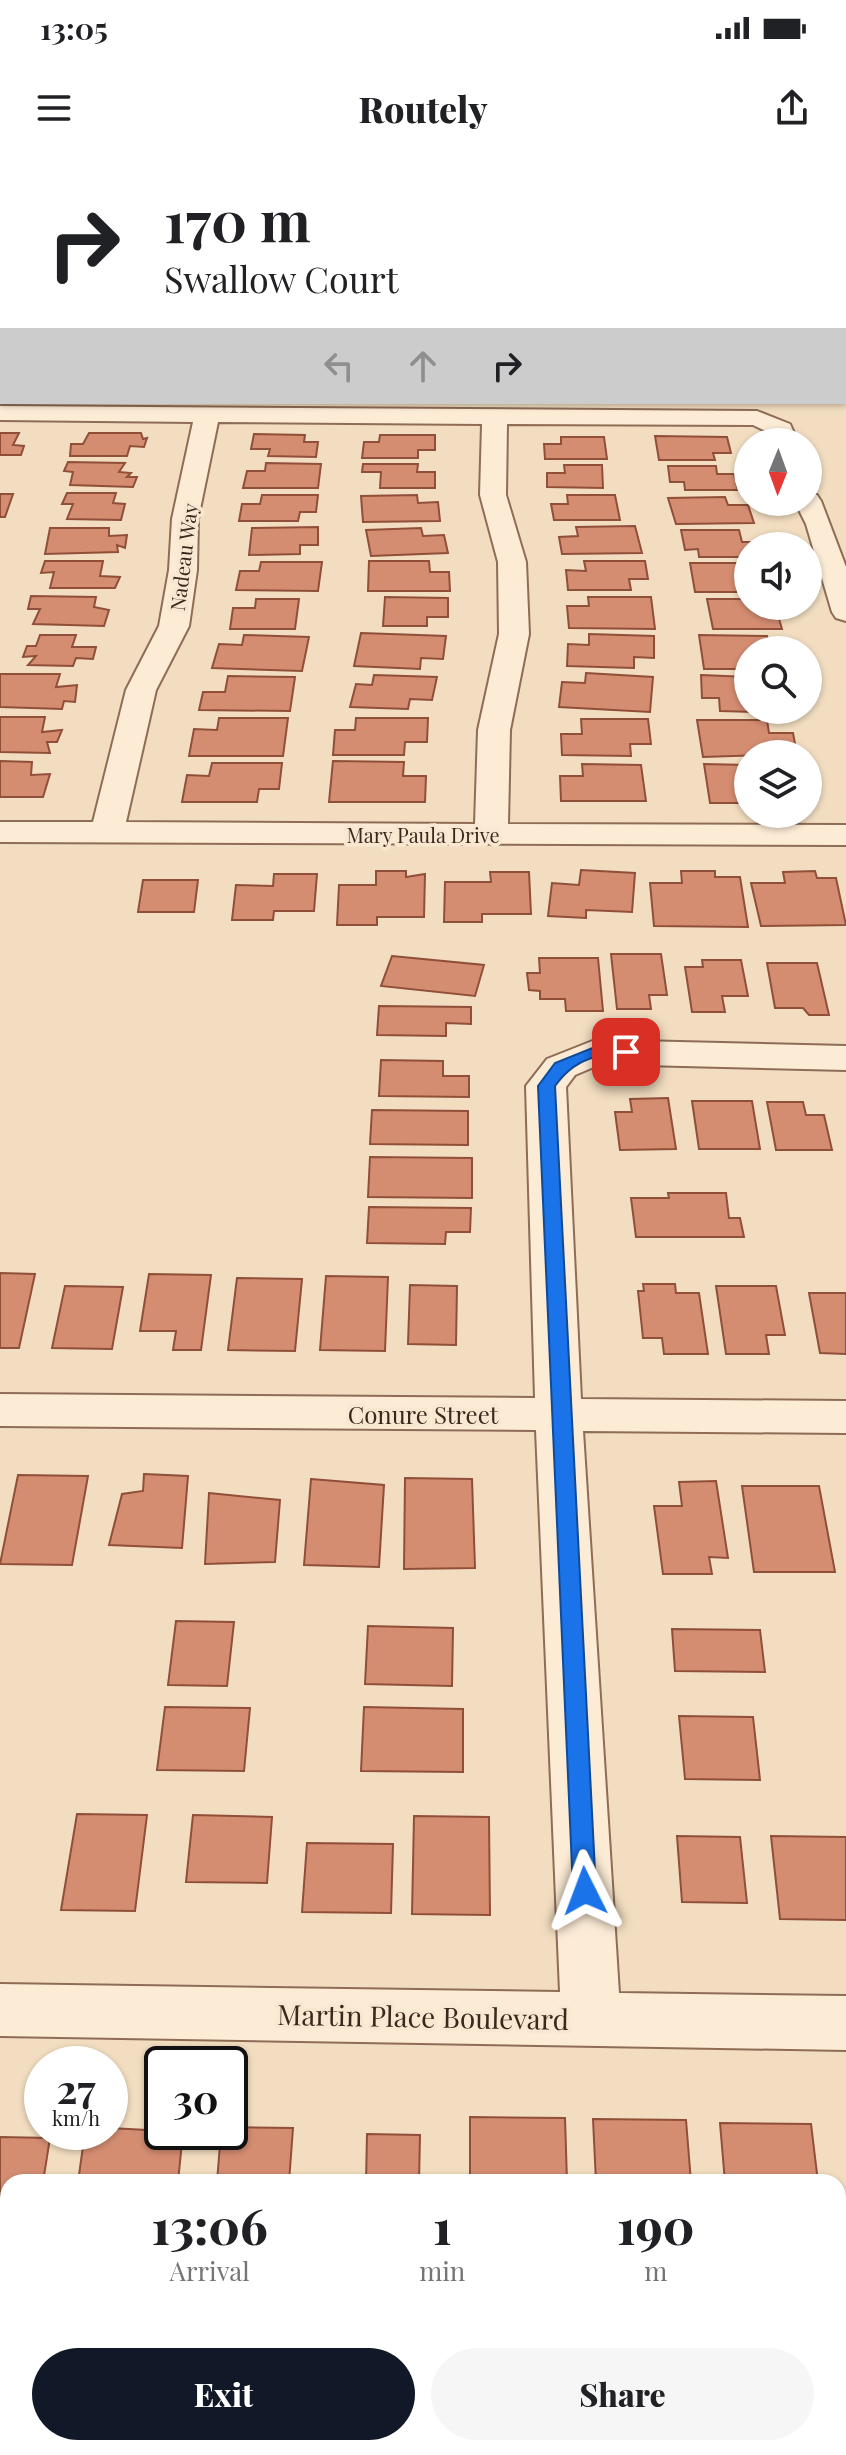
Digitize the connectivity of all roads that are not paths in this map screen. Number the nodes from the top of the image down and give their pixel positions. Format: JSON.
{"nodes":[{"id":1,"x":0,"y":413,"type":"edge"},
{"id":2,"x":207,"y":414,"type":"junction"},
{"id":3,"x":495,"y":415,"type":"junction"},
{"id":4,"x":779,"y":428,"type":"edge"},
{"id":5,"x":815,"y":516,"type":"edge"},
{"id":6,"x":846,"y":612,"type":"edge"},
{"id":7,"x":0,"y":832,"type":"edge"},
{"id":8,"x":107,"y":832,"type":"junction"},
{"id":9,"x":491,"y":834,"type":"junction"},
{"id":10,"x":846,"y":835,"type":"edge"},
{"id":11,"x":846,"y":1058,"type":"edge"},
{"id":12,"x":0,"y":1410,"type":"edge"},
{"id":13,"x":559,"y":1415,"type":"junction"},
{"id":14,"x":846,"y":1417,"type":"edge"},
{"id":15,"x":0,"y":2010,"type":"edge"},
{"id":16,"x":591,"y":2018,"type":"junction"},
{"id":17,"x":846,"y":2023,"type":"edge"}],
"edges":[{"from":1,"to":2,"type":"street"},
{"from":2,"to":3,"type":"street"},
{"from":2,"to":8,"type":"street","name":"Nadeau Way"},
{"from":3,"to":4,"type":"street"},
{"from":3,"to":9,"type":"street"},
{"from":5,"to":6,"type":"street"},
{"from":7,"to":8,"type":"street","name":"Mary Paula Drive"},
{"from":8,"to":9,"type":"street","name":"Mary Paula Drive"},
{"from":9,"to":10,"type":"street","name":"Mary Paula Drive"},
{"from":11,"to":13,"type":"street"},
{"from":12,"to":13,"type":"street","name":"Conure Street"},
{"from":13,"to":14,"type":"street","name":"Conure Street"},
{"from":13,"to":16,"type":"street"},
{"from":15,"to":16,"type":"street","name":"Martin Place Boulevard"},
{"from":16,"to":17,"type":"street","name":"Martin Place Boulevard"}]}
